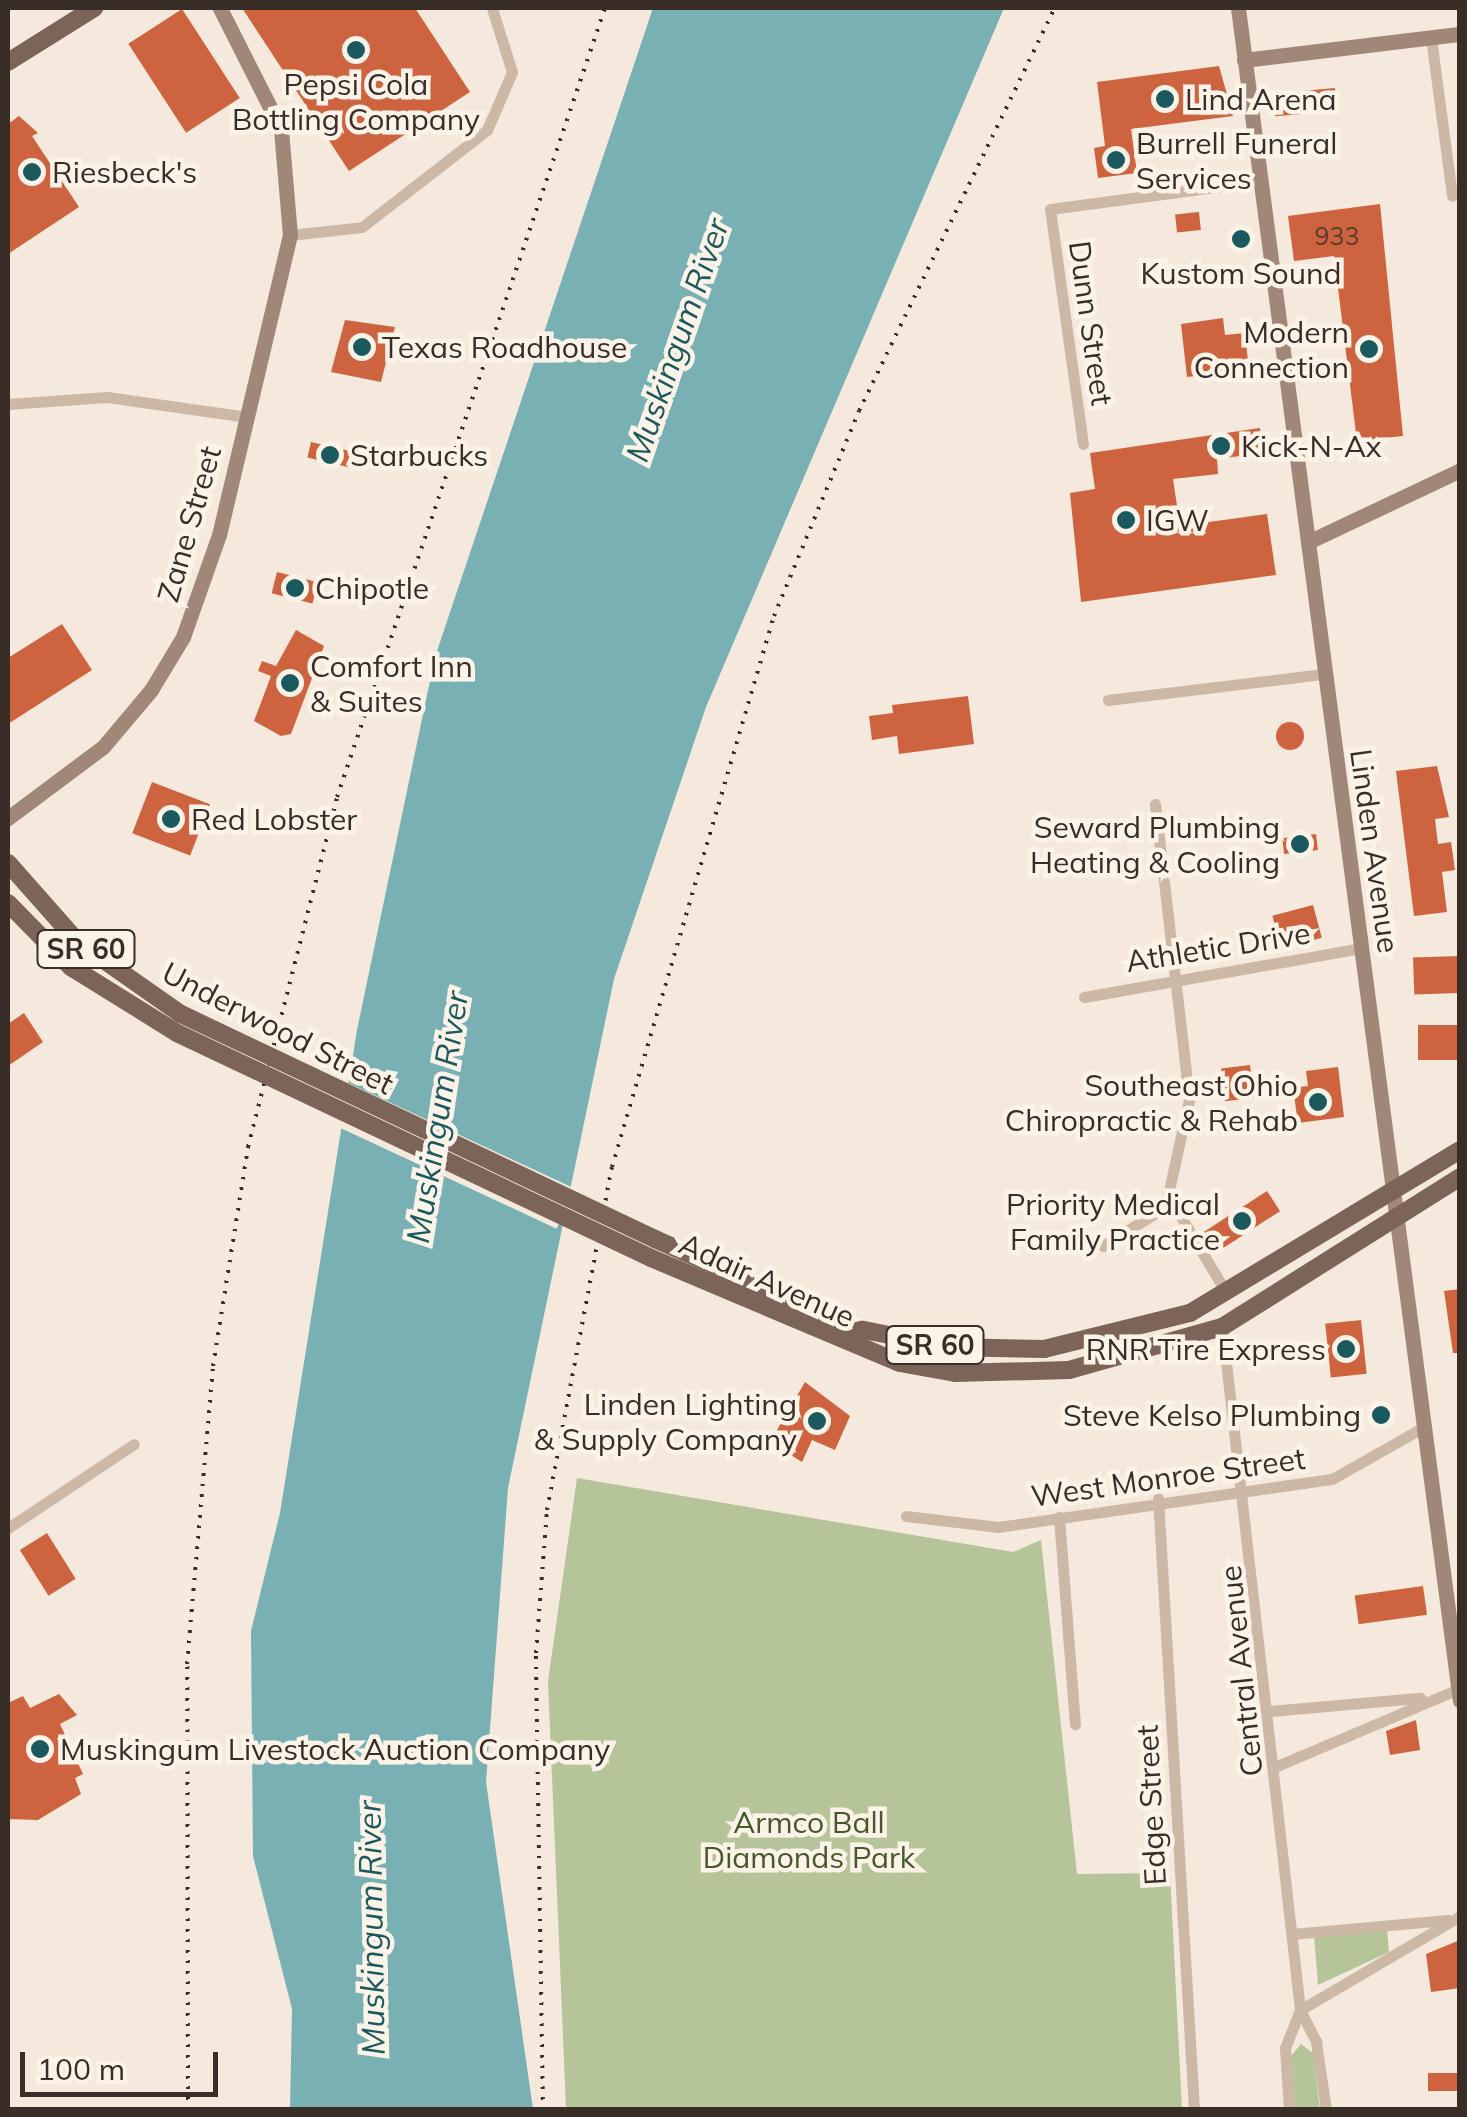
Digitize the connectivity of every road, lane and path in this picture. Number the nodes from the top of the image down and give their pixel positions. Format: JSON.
{"nodes":[{"id":1,"x":94,"y":8,"type":"edge"},
{"id":2,"x":220,"y":8,"type":"edge"},
{"id":3,"x":492,"y":8,"type":"edge"},
{"id":4,"x":1238,"y":8,"type":"edge"},
{"id":5,"x":1460,"y":34,"type":"edge"},
{"id":6,"x":1431,"y":38,"type":"junction"},
{"id":7,"x":8,"y":60,"type":"edge"},
{"id":8,"x":1244,"y":60,"type":"junction"},
{"id":9,"x":1260,"y":181,"type":"junction"},
{"id":10,"x":1452,"y":196,"type":"dead end"},
{"id":11,"x":290,"y":235,"type":"junction"},
{"id":12,"x":8,"y":404,"type":"edge"},
{"id":13,"x":248,"y":417,"type":"junction"},
{"id":14,"x":1084,"y":444,"type":"dead end"},
{"id":15,"x":1460,"y":470,"type":"edge"},
{"id":16,"x":1308,"y":542,"type":"junction"},
{"id":17,"x":1324,"y":674,"type":"junction"},
{"id":18,"x":1108,"y":700,"type":"dead end"},
{"id":19,"x":1154,"y":804,"type":"dead end"},
{"id":20,"x":8,"y":818,"type":"edge"},
{"id":21,"x":8,"y":864,"type":"edge"},
{"id":22,"x":8,"y":902,"type":"edge"},
{"id":23,"x":1361,"y":948,"type":"junction"},
{"id":24,"x":1174,"y":980,"type":"junction"},
{"id":25,"x":1084,"y":997,"type":"dead end"},
{"id":26,"x":179,"y":1023,"type":"junction"},
{"id":27,"x":1460,"y":1150,"type":"edge"},
{"id":28,"x":444,"y":1153,"type":"junction"},
{"id":29,"x":1460,"y":1178,"type":"edge"},
{"id":30,"x":1391,"y":1194,"type":"junction"},
{"id":31,"x":1170,"y":1203,"type":"junction"},
{"id":32,"x":1395,"y":1220,"type":"junction"},
{"id":33,"x":1103,"y":1246,"type":"dead end"},
{"id":34,"x":1227,"y":1294,"type":"junction"},
{"id":35,"x":1222,"y":1327,"type":"junction"},
{"id":36,"x":1424,"y":1427,"type":"junction"},
{"id":37,"x":134,"y":1444,"type":"dead end"},
{"id":38,"x":1246,"y":1491,"type":"junction"},
{"id":39,"x":1158,"y":1498,"type":"junction"},
{"id":40,"x":906,"y":1516,"type":"dead end"},
{"id":41,"x":1059,"y":1517,"type":"junction"},
{"id":42,"x":8,"y":1528,"type":"edge"},
{"id":43,"x":1458,"y":1687,"type":"edge"},
{"id":44,"x":1424,"y":1698,"type":"junction"},
{"id":45,"x":1270,"y":1711,"type":"junction"},
{"id":46,"x":1074,"y":1724,"type":"dead end"},
{"id":47,"x":1277,"y":1766,"type":"junction"},
{"id":48,"x":1453,"y":1918,"type":"edge"},
{"id":49,"x":1292,"y":1934,"type":"junction"},
{"id":50,"x":1300,"y":2010,"type":"junction"},
{"id":51,"x":1194,"y":2110,"type":"edge"},
{"id":52,"x":1289,"y":2110,"type":"edge"},
{"id":53,"x":1326,"y":2110,"type":"edge"}],
"edges":[{"from":1,"to":7,"type":"main road"},
{"from":2,"to":11,"type":"main road","name":"Zane Street"},
{"from":3,"to":11,"type":"street"},
{"from":4,"to":8,"type":"main road","name":"Linden Avenue"},
{"from":5,"to":6,"type":"main road"},
{"from":6,"to":8,"type":"main road"},
{"from":6,"to":10,"type":"street"},
{"from":8,"to":9,"type":"main road","name":"Linden Avenue"},
{"from":9,"to":14,"type":"street","name":"Dunn Street"},
{"from":9,"to":16,"type":"main road","name":"Linden Avenue"},
{"from":11,"to":13,"type":"main road","name":"Zane Street"},
{"from":12,"to":13,"type":"street"},
{"from":13,"to":20,"type":"main road","name":"Zane Street"},
{"from":15,"to":16,"type":"main road"},
{"from":16,"to":17,"type":"main road","name":"Linden Avenue"},
{"from":17,"to":18,"type":"street"},
{"from":17,"to":23,"type":"main road","name":"Linden Avenue"},
{"from":19,"to":24,"type":"street"},
{"from":21,"to":26,"type":"main road","name":"Underwood Street","number":"SR 60"},
{"from":22,"to":26,"type":"main road","name":"Underwood Street","number":"SR 60"},
{"from":23,"to":24,"type":"street","name":"Athletic Drive"},
{"from":23,"to":30,"type":"main road","name":"Linden Avenue"},
{"from":24,"to":25,"type":"street","name":"Athletic Drive"},
{"from":24,"to":31,"type":"street"},
{"from":26,"to":28,"type":"main road","name":"Underwood Street","number":"SR 60","bridge":true},
{"from":27,"to":30,"type":"main road","name":"Adair Avenue","number":"SR 60"},
{"from":28,"to":34,"type":"main road","name":"Adair Avenue","number":"SR 60","bridge":true},
{"from":28,"to":35,"type":"main road","name":"Adair Avenue","number":"SR 60","bridge":true},
{"from":29,"to":32,"type":"main road","name":"Adair Avenue","number":"SR 60"},
{"from":30,"to":32,"type":"main road","name":"Linden Avenue"},
{"from":30,"to":34,"type":"main road","name":"Adair Avenue","number":"SR 60"},
{"from":31,"to":33,"type":"street"},
{"from":31,"to":34,"type":"street"},
{"from":32,"to":35,"type":"main road","name":"Adair Avenue","number":"SR 60"},
{"from":32,"to":36,"type":"main road","name":"Linden Avenue"},
{"from":35,"to":38,"type":"street","name":"Central Avenue"},
{"from":36,"to":38,"type":"street","name":"West Monroe Street"},
{"from":36,"to":43,"type":"main road","name":"Linden Avenue"},
{"from":37,"to":42,"type":"street"},
{"from":38,"to":39,"type":"street","name":"West Monroe Street"},
{"from":38,"to":45,"type":"street","name":"Central Avenue"},
{"from":39,"to":41,"type":"street","name":"West Monroe Street"},
{"from":39,"to":51,"type":"street","name":"Edge Street"},
{"from":40,"to":41,"type":"street","name":"West Monroe Street"},
{"from":41,"to":46,"type":"street"},
{"from":43,"to":44,"type":"street"},
{"from":44,"to":45,"type":"street"},
{"from":44,"to":47,"type":"street"},
{"from":45,"to":47,"type":"street","name":"Central Avenue"},
{"from":47,"to":49,"type":"street","name":"Central Avenue"},
{"from":48,"to":49,"type":"street"},
{"from":48,"to":50,"type":"street"},
{"from":49,"to":50,"type":"street","name":"Central Avenue"},
{"from":50,"to":52,"type":"street","name":"Central Avenue"},
{"from":50,"to":53,"type":"street","name":"Central Avenue"}]}
